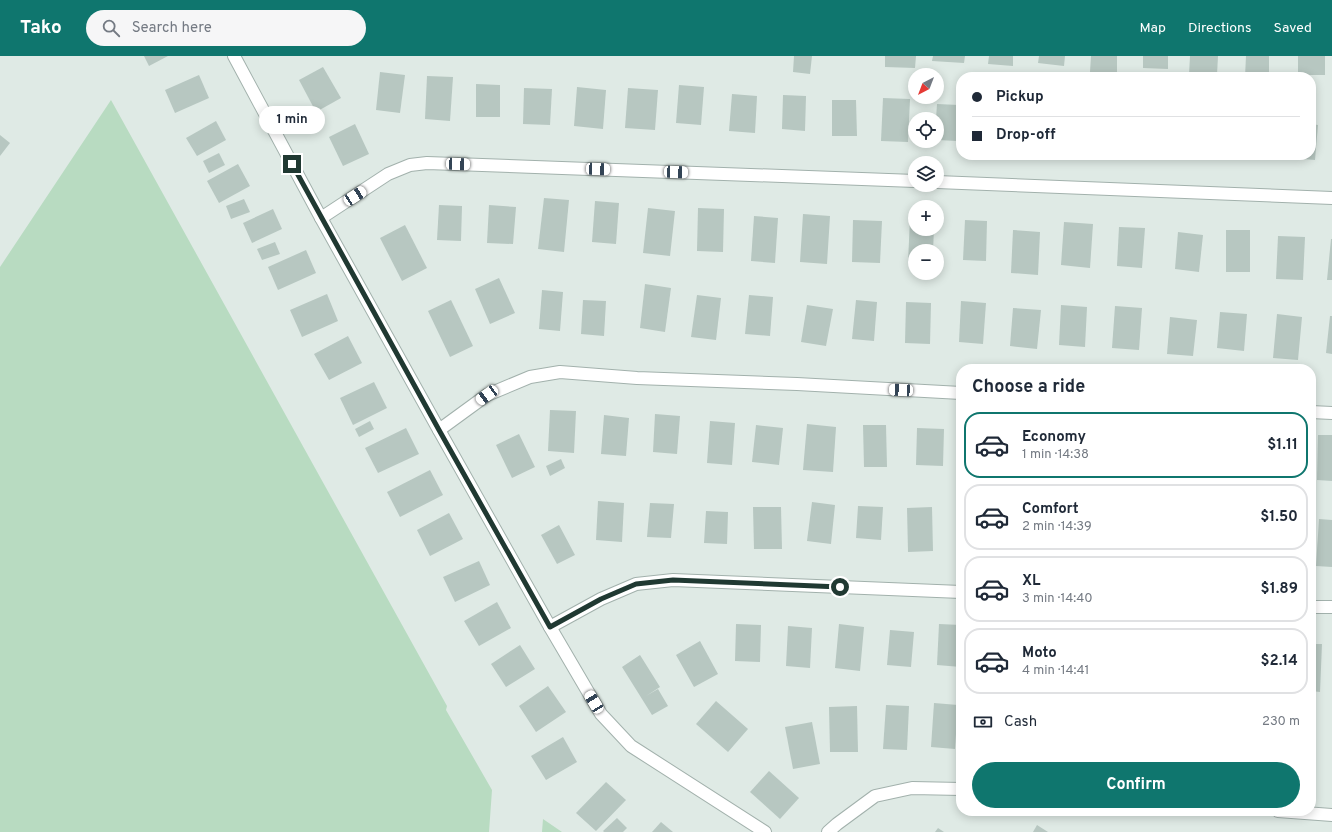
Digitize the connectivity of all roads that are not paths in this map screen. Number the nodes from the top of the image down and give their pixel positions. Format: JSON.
{"nodes":[{"id":1,"x":234,"y":56,"type":"edge"},
{"id":2,"x":908,"y":181,"type":"edge"},
{"id":3,"x":944,"y":182,"type":"edge"},
{"id":4,"x":1332,"y":198,"type":"edge"},
{"id":5,"x":321,"y":218,"type":"junction"},
{"id":6,"x":956,"y":393,"type":"edge"},
{"id":7,"x":1316,"y":412,"type":"edge"},
{"id":8,"x":1332,"y":413,"type":"edge"},
{"id":9,"x":439,"y":430,"type":"junction"},
{"id":10,"x":956,"y":592,"type":"edge"},
{"id":11,"x":1316,"y":606,"type":"edge"},
{"id":12,"x":1332,"y":607,"type":"edge"},
{"id":13,"x":550,"y":627,"type":"junction"},
{"id":14,"x":956,"y":790,"type":"edge"},
{"id":15,"x":1316,"y":814,"type":"edge"},
{"id":16,"x":1332,"y":815,"type":"edge"},
{"id":17,"x":764,"y":832,"type":"edge"},
{"id":18,"x":828,"y":832,"type":"edge"}],
"edges":[{"from":1,"to":5,"type":"street"},
{"from":2,"to":5,"type":"street"},
{"from":3,"to":4,"type":"street"},
{"from":5,"to":9,"type":"street"},
{"from":6,"to":9,"type":"street"},
{"from":7,"to":8,"type":"street"},
{"from":9,"to":13,"type":"street"},
{"from":10,"to":13,"type":"street"},
{"from":11,"to":12,"type":"street"},
{"from":13,"to":17,"type":"street"},
{"from":14,"to":18,"type":"street"},
{"from":15,"to":16,"type":"street"}]}
